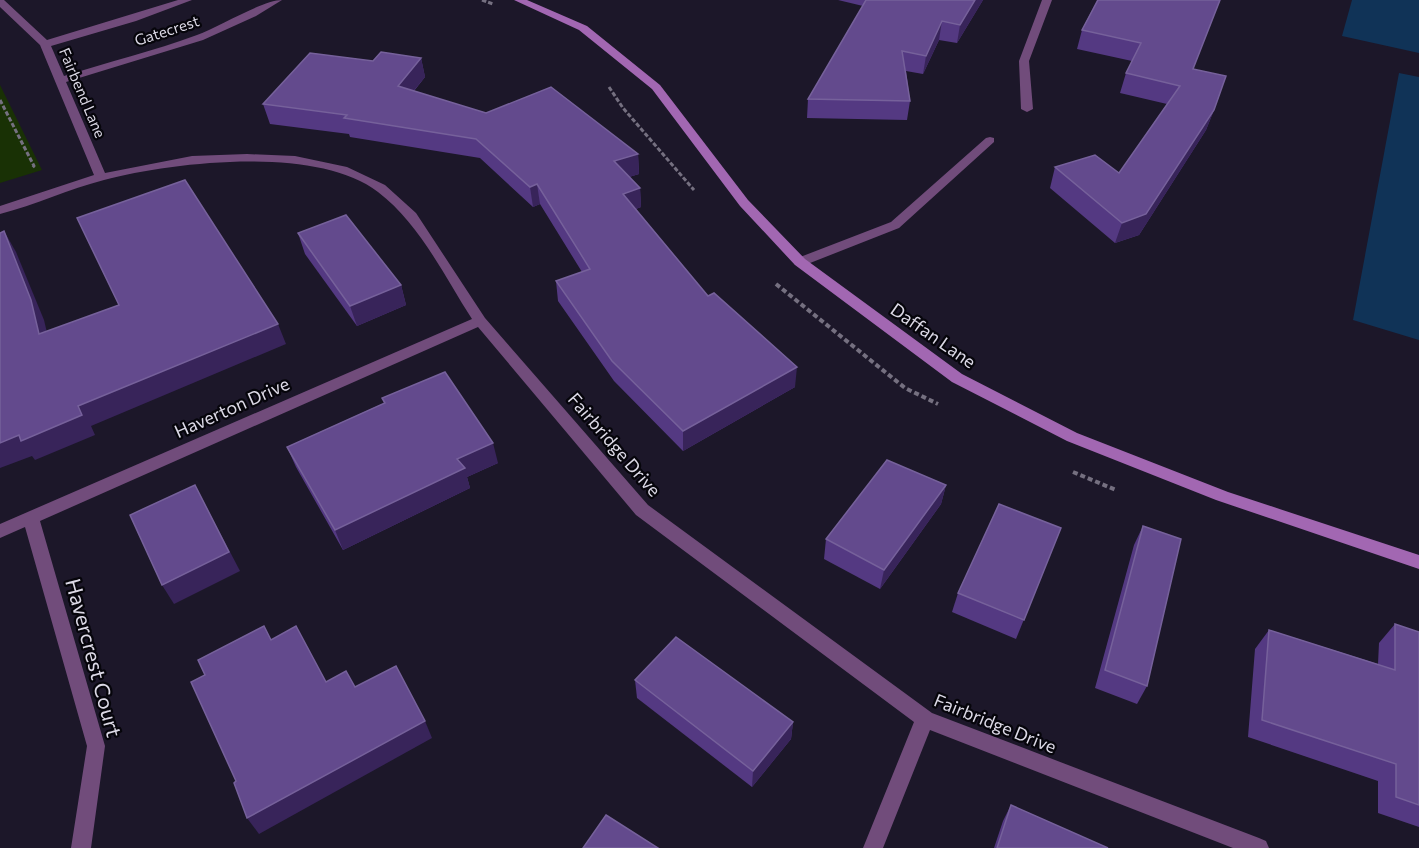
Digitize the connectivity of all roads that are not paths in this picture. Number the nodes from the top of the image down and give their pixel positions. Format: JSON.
{"nodes":[{"id":1,"x":187,"y":0,"type":"edge"},
{"id":2,"x":277,"y":0,"type":"edge"},
{"id":3,"x":519,"y":0,"type":"edge"},
{"id":4,"x":1047,"y":0,"type":"edge"},
{"id":5,"x":0,"y":2,"type":"edge"},
{"id":6,"x":45,"y":44,"type":"junction"},
{"id":7,"x":61,"y":80,"type":"junction"},
{"id":8,"x":1027,"y":109,"type":"dead end"},
{"id":9,"x":990,"y":140,"type":"dead end"},
{"id":10,"x":100,"y":177,"type":"junction"},
{"id":11,"x":0,"y":210,"type":"edge"},
{"id":12,"x":800,"y":262,"type":"junction"},
{"id":13,"x":480,"y":321,"type":"junction"},
{"id":14,"x":31,"y":518,"type":"junction"},
{"id":15,"x":0,"y":531,"type":"edge"},
{"id":16,"x":1419,"y":562,"type":"edge"},
{"id":17,"x":925,"y":719,"type":"junction"},
{"id":18,"x":81,"y":848,"type":"edge"},
{"id":19,"x":873,"y":848,"type":"edge"},
{"id":20,"x":1259,"y":848,"type":"edge"}],
"edges":[{"from":1,"to":6,"type":"street","name":"Gatecrest"},
{"from":2,"to":7,"type":"street","name":"Gatecrest"},
{"from":3,"to":12,"type":"street","name":"Daffan Lane"},
{"from":4,"to":8,"type":"street"},
{"from":5,"to":6,"type":"street","name":"Fairbend Lane"},
{"from":6,"to":7,"type":"street","name":"Fairbend Lane"},
{"from":7,"to":10,"type":"street","name":"Fairbend Lane"},
{"from":9,"to":12,"type":"street"},
{"from":10,"to":11,"type":"street","name":"Fairbridge Drive"},
{"from":10,"to":13,"type":"street","name":"Fairbridge Drive"},
{"from":12,"to":16,"type":"street","name":"Daffan Lane"},
{"from":13,"to":14,"type":"street","name":"Haverton Drive"},
{"from":13,"to":17,"type":"street","name":"Fairbridge Drive"},
{"from":14,"to":15,"type":"street","name":"Haverton Drive"},
{"from":14,"to":18,"type":"street","name":"Havercrest Court"},
{"from":17,"to":19,"type":"street"},
{"from":17,"to":20,"type":"street","name":"Fairbridge Drive"}]}
